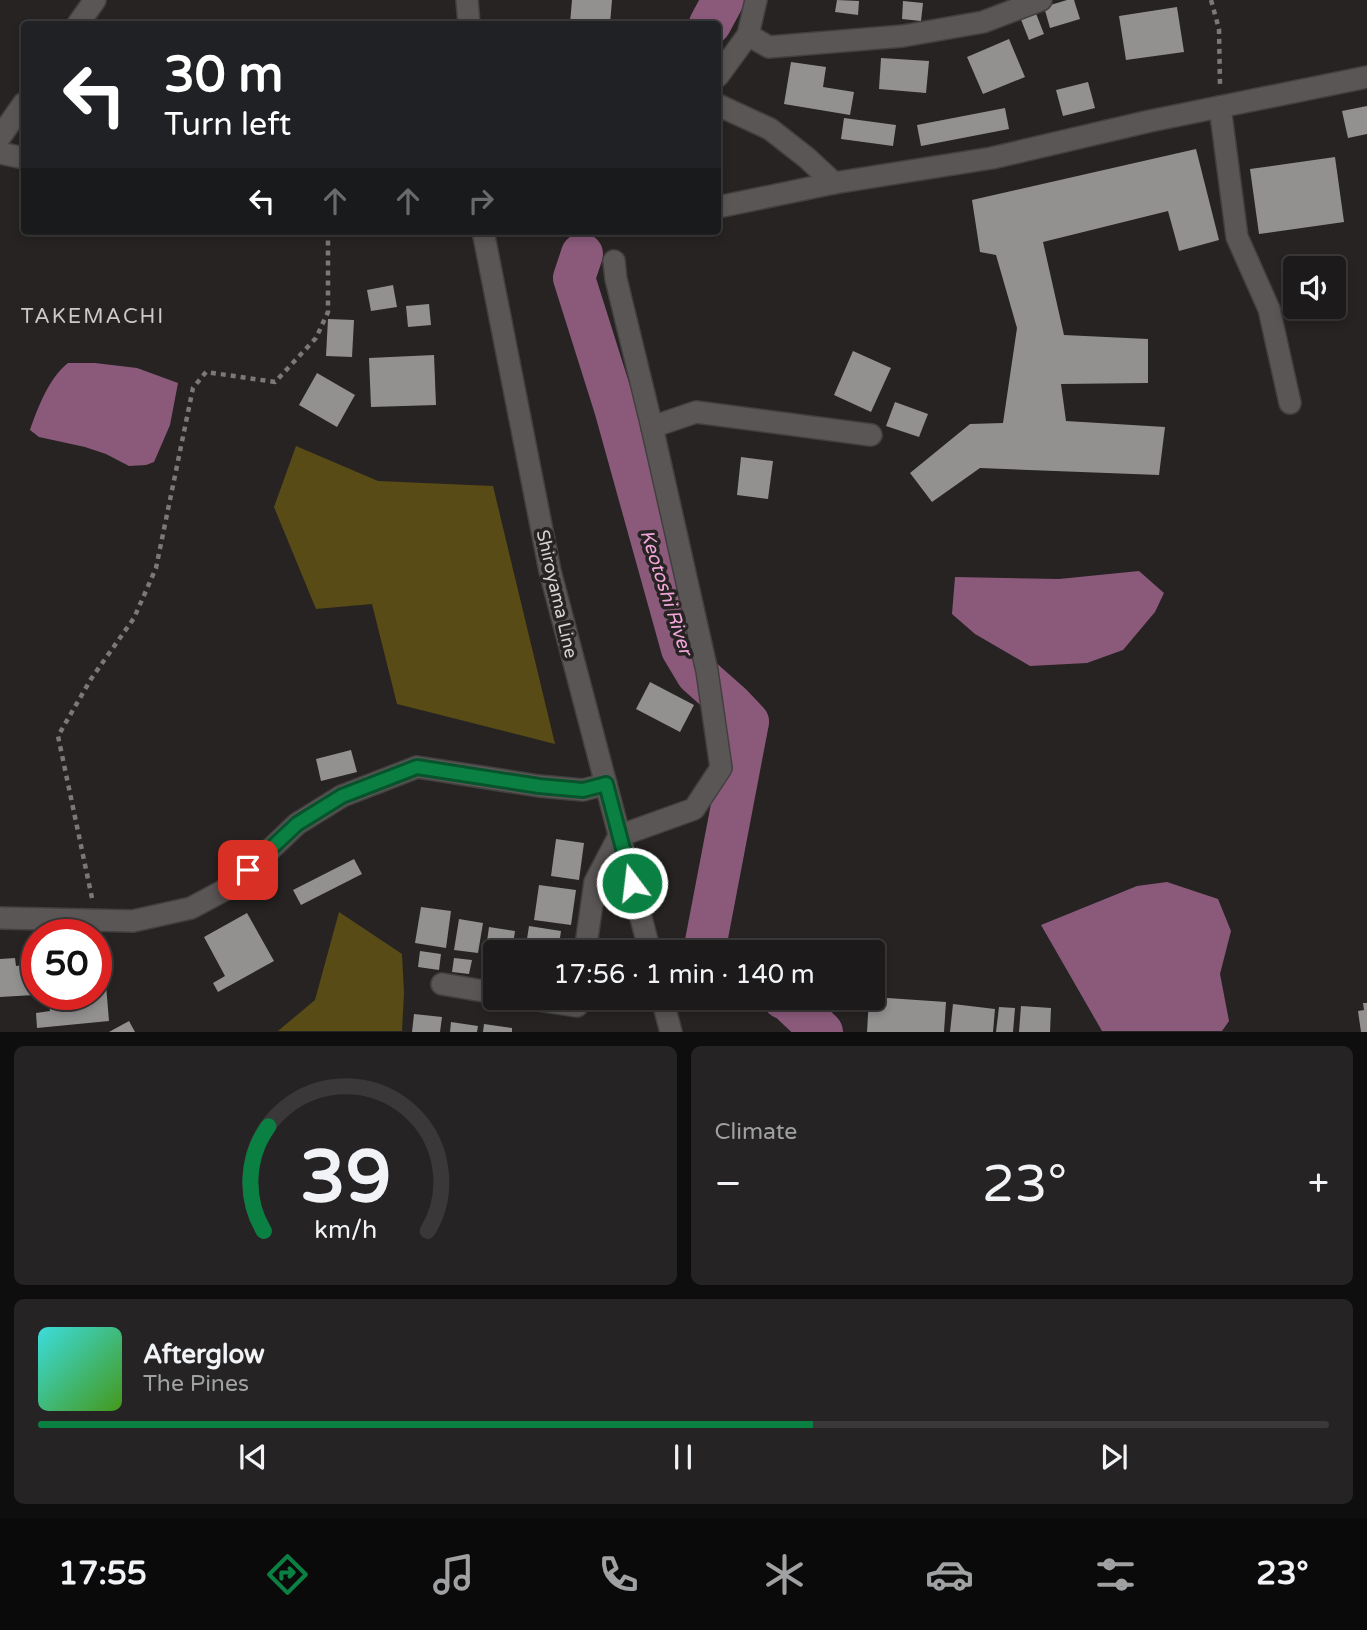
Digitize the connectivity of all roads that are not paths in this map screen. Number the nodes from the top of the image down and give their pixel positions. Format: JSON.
{"nodes":[{"id":1,"x":94,"y":0,"type":"edge"},
{"id":2,"x":467,"y":0,"type":"edge"},
{"id":3,"x":756,"y":0,"type":"edge"},
{"id":4,"x":1041,"y":0,"type":"edge"},
{"id":5,"x":80,"y":21,"type":"edge"},
{"id":6,"x":468,"y":21,"type":"edge"},
{"id":7,"x":748,"y":35,"type":"junction"},
{"id":8,"x":721,"y":72,"type":"edge"},
{"id":9,"x":1367,"y":78,"type":"edge"},
{"id":10,"x":721,"y":106,"type":"edge"},
{"id":11,"x":21,"y":107,"type":"edge"},
{"id":12,"x":1220,"y":107,"type":"junction"},
{"id":13,"x":0,"y":137,"type":"edge"},
{"id":14,"x":0,"y":153,"type":"edge"},
{"id":15,"x":21,"y":157,"type":"edge"},
{"id":16,"x":834,"y":183,"type":"junction"},
{"id":17,"x":721,"y":206,"type":"edge"},
{"id":18,"x":484,"y":235,"type":"edge"},
{"id":19,"x":614,"y":261,"type":"dead end"},
{"id":20,"x":1290,"y":403,"type":"dead end"},
{"id":21,"x":652,"y":427,"type":"junction"},
{"id":22,"x":872,"y":435,"type":"dead end"},
{"id":23,"x":606,"y":784,"type":"junction"},
{"id":24,"x":620,"y":836,"type":"junction"},
{"id":25,"x":0,"y":918,"type":"edge"},
{"id":26,"x":587,"y":940,"type":"edge"},
{"id":27,"x":647,"y":940,"type":"edge"},
{"id":28,"x":442,"y":984,"type":"dead end"},
{"id":29,"x":483,"y":991,"type":"edge"},
{"id":30,"x":665,"y":1010,"type":"edge"},
{"id":31,"x":671,"y":1031,"type":"edge"}],
"edges":[{"from":1,"to":5,"type":"street"},
{"from":2,"to":6,"type":"street"},
{"from":3,"to":7,"type":"street"},
{"from":4,"to":7,"type":"street"},
{"from":7,"to":8,"type":"street"},
{"from":9,"to":12,"type":"street"},
{"from":10,"to":16,"type":"street"},
{"from":11,"to":13,"type":"street"},
{"from":12,"to":16,"type":"street"},
{"from":12,"to":20,"type":"street"},
{"from":14,"to":15,"type":"street"},
{"from":16,"to":17,"type":"street"},
{"from":18,"to":23,"type":"street","name":"Shiroyama Line"},
{"from":19,"to":21,"type":"street"},
{"from":21,"to":22,"type":"street"},
{"from":21,"to":24,"type":"street"},
{"from":23,"to":24,"type":"street","name":"Shiroyama Line"},
{"from":23,"to":25,"type":"street"},
{"from":24,"to":26,"type":"street"},
{"from":24,"to":27,"type":"street","name":"Shiroyama Line"},
{"from":28,"to":29,"type":"street"},
{"from":30,"to":31,"type":"street"}]}
